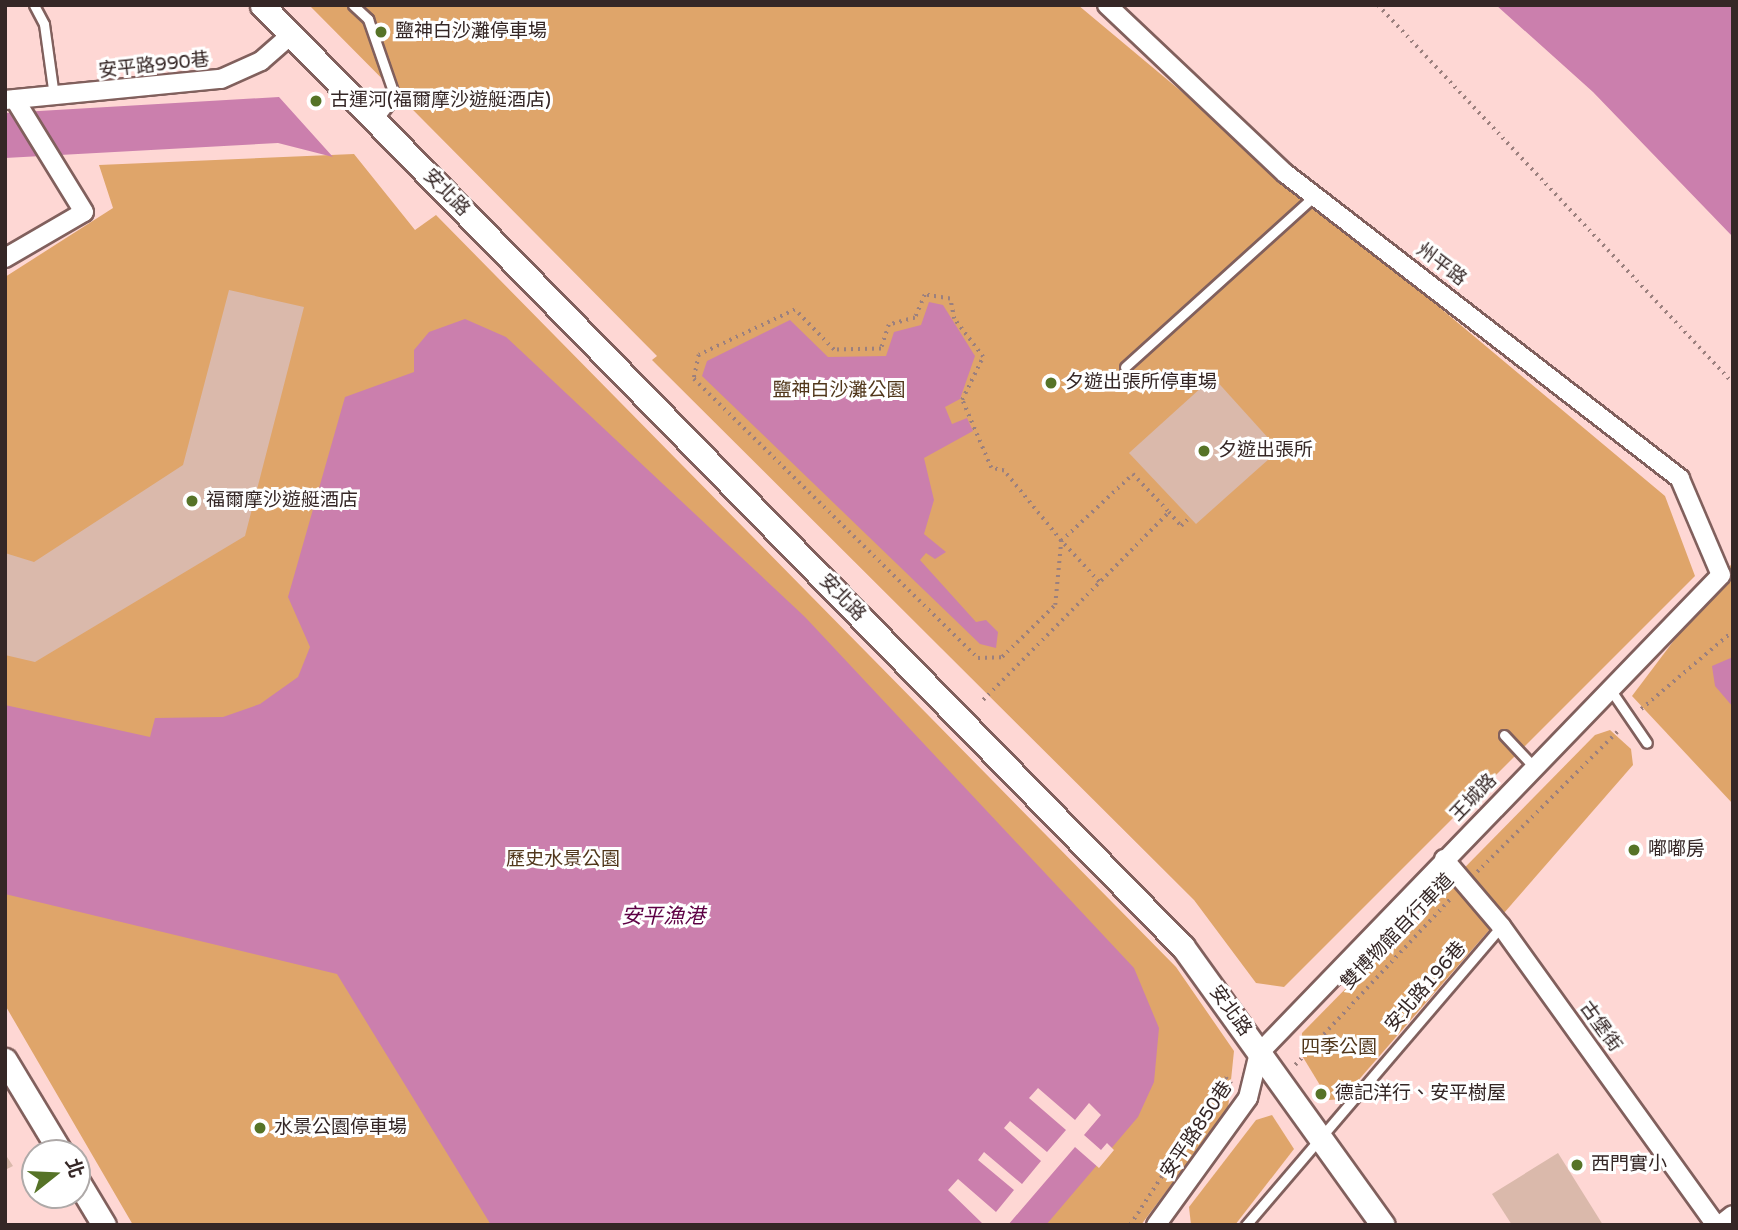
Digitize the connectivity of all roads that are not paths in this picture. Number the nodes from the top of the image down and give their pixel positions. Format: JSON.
{"nodes":[{"id":1,"x":34,"y":5,"type":"edge"},
{"id":2,"x":262,"y":5,"type":"edge"},
{"id":3,"x":353,"y":5,"type":"edge"},
{"id":4,"x":1107,"y":5,"type":"edge"},
{"id":5,"x":292,"y":34,"type":"junction"},
{"id":6,"x":54,"y":96,"type":"junction"},
{"id":7,"x":10,"y":100,"type":"edge"},
{"id":8,"x":376,"y":121,"type":"junction"},
{"id":9,"x":1314,"y":196,"type":"junction"},
{"id":10,"x":5,"y":258,"type":"edge"},
{"id":11,"x":1125,"y":367,"type":"dead end"},
{"id":12,"x":1721,"y":575,"type":"joint"},
{"id":13,"x":1610,"y":689,"type":"junction"},
{"id":14,"x":1504,"y":735,"type":"dead end"},
{"id":15,"x":1647,"y":743,"type":"dead end"},
{"id":16,"x":1534,"y":767,"type":"junction"},
{"id":17,"x":1444,"y":859,"type":"junction"},
{"id":18,"x":1501,"y":926,"type":"junction"},
{"id":19,"x":1259,"y":1053,"type":"junction"},
{"id":20,"x":5,"y":1060,"type":"edge"},
{"id":21,"x":1323,"y":1133,"type":"junction"},
{"id":22,"x":53,"y":1139,"type":"edge"},
{"id":23,"x":91,"y":1203,"type":"edge"},
{"id":24,"x":1733,"y":1215,"type":"edge"},
{"id":25,"x":104,"y":1225,"type":"edge"},
{"id":26,"x":1156,"y":1225,"type":"edge"},
{"id":27,"x":1246,"y":1225,"type":"edge"},
{"id":28,"x":1383,"y":1225,"type":"edge"},
{"id":29,"x":1718,"y":1225,"type":"edge"}],
"edges":[{"from":1,"to":6,"type":"lane"},
{"from":2,"to":5,"type":"street","name":"安北路"},
{"from":3,"to":8,"type":"lane"},
{"from":4,"to":9,"type":"street","name":"州平路"},
{"from":5,"to":6,"type":"street","name":"安平路990巷"},
{"from":5,"to":8,"type":"street","name":"安北路"},
{"from":6,"to":7,"type":"street","name":"安平路990巷"},
{"from":7,"to":10,"type":"street"},
{"from":8,"to":19,"type":"street","name":"安北路"},
{"from":9,"to":11,"type":"lane"},
{"from":9,"to":12,"type":"street","name":"州平路"},
{"from":12,"to":13,"type":"street","name":"王城路"},
{"from":13,"to":15,"type":"lane"},
{"from":13,"to":16,"type":"street","name":"王城路"},
{"from":14,"to":16,"type":"lane"},
{"from":16,"to":17,"type":"street","name":"王城路"},
{"from":17,"to":18,"type":"street","name":"古堡街"},
{"from":17,"to":19,"type":"street","name":"王城路"},
{"from":18,"to":21,"type":"lane","name":"安北路196巷"},
{"from":18,"to":29,"type":"street","name":"古堡街"},
{"from":19,"to":21,"type":"street","name":"安北路"},
{"from":19,"to":26,"type":"street","name":"安平路850巷"},
{"from":20,"to":22,"type":"street"},
{"from":21,"to":27,"type":"lane","name":"安北路196巷"},
{"from":21,"to":28,"type":"street","name":"安北路"},
{"from":23,"to":25,"type":"street"},
{"from":24,"to":29,"type":"street"}]}
